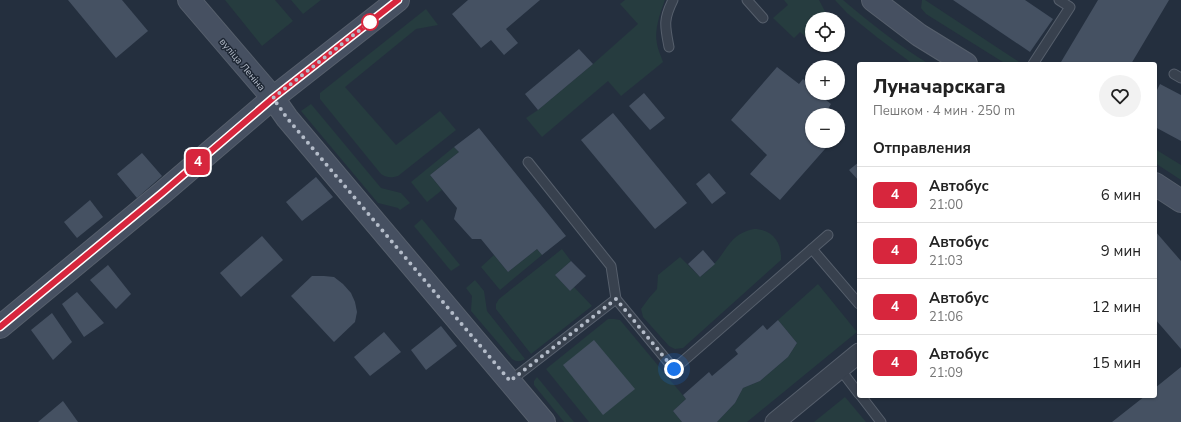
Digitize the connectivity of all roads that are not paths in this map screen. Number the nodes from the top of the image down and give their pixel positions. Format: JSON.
{"nodes":[{"id":1,"x":189,"y":0,"type":"edge"},
{"id":2,"x":398,"y":0,"type":"edge"},
{"id":3,"x":673,"y":0,"type":"edge"},
{"id":4,"x":747,"y":0,"type":"edge"},
{"id":5,"x":873,"y":0,"type":"edge"},
{"id":6,"x":1059,"y":0,"type":"edge"},
{"id":7,"x":763,"y":18,"type":"dead end"},
{"id":8,"x":669,"y":47,"type":"dead end"},
{"id":9,"x":963,"y":62,"type":"edge"},
{"id":10,"x":1034,"y":62,"type":"edge"},
{"id":11,"x":273,"y":98,"type":"junction"},
{"id":12,"x":528,"y":162,"type":"dead end"},
{"id":13,"x":1157,"y":185,"type":"edge"},
{"id":14,"x":1181,"y":201,"type":"edge"},
{"id":15,"x":828,"y":235,"type":"dead end"},
{"id":16,"x":812,"y":249,"type":"junction"},
{"id":17,"x":616,"y":299,"type":"junction"},
{"id":18,"x":857,"y":302,"type":"edge"},
{"id":19,"x":0,"y":326,"type":"edge"},
{"id":20,"x":857,"y":355,"type":"edge"},
{"id":21,"x":840,"y":369,"type":"junction"},
{"id":22,"x":510,"y":381,"type":"junction"},
{"id":23,"x":857,"y":391,"type":"edge"},
{"id":24,"x":863,"y":398,"type":"edge"},
{"id":25,"x":544,"y":422,"type":"edge"},
{"id":26,"x":775,"y":422,"type":"edge"},
{"id":27,"x":881,"y":422,"type":"edge"}],
"edges":[{"from":1,"to":11,"type":"street","name":"вуліца Леніна"},
{"from":2,"to":11,"type":"street"},
{"from":3,"to":8,"type":"lane"},
{"from":4,"to":7,"type":"lane"},
{"from":5,"to":9,"type":"street"},
{"from":6,"to":10,"type":"lane"},
{"from":11,"to":19,"type":"street"},
{"from":11,"to":22,"type":"street","name":"вуліца Леніна"},
{"from":12,"to":17,"type":"lane"},
{"from":13,"to":14,"type":"street"},
{"from":15,"to":16,"type":"lane"},
{"from":16,"to":17,"type":"lane"},
{"from":16,"to":18,"type":"lane"},
{"from":17,"to":22,"type":"lane"},
{"from":20,"to":21,"type":"street"},
{"from":21,"to":23,"type":"lane"},
{"from":21,"to":26,"type":"street"},
{"from":22,"to":25,"type":"street","name":"вуліца Леніна"},
{"from":24,"to":27,"type":"lane"}]}
